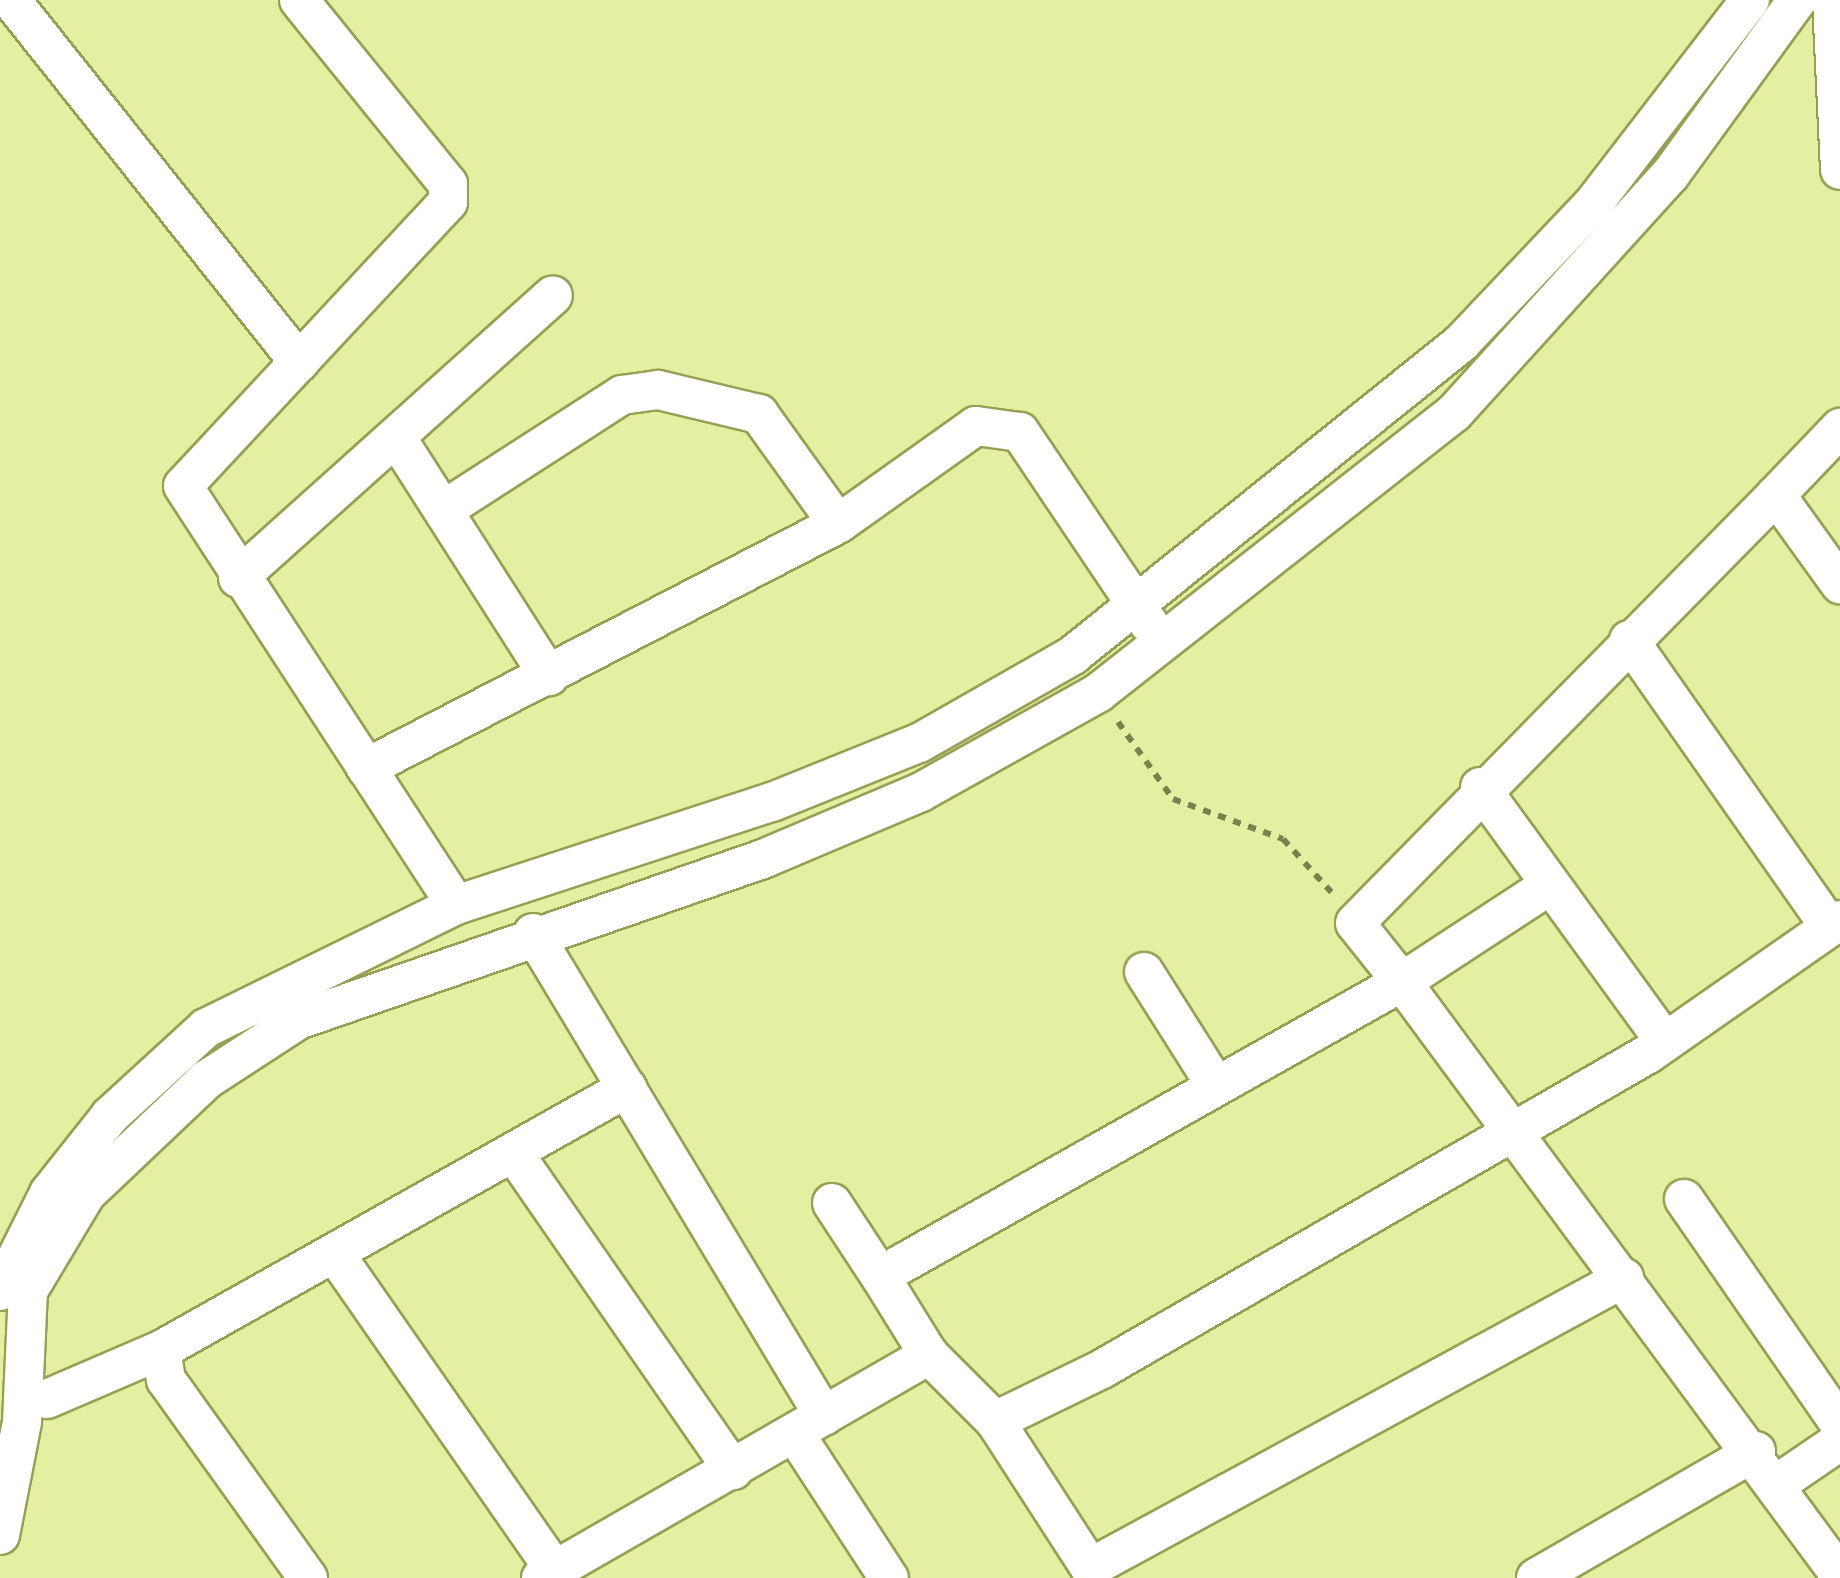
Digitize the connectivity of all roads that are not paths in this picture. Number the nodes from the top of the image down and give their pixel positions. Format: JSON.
{"nodes":[{"id":1,"x":12,"y":0,"type":"edge"},
{"id":2,"x":299,"y":0,"type":"edge"},
{"id":3,"x":1750,"y":0,"type":"edge"},
{"id":4,"x":1797,"y":0,"type":"edge"},
{"id":5,"x":1832,"y":0,"type":"edge"},
{"id":6,"x":1840,"y":170,"type":"edge"},
{"id":7,"x":553,"y":295,"type":"dead end"},
{"id":8,"x":299,"y":362,"type":"junction"},
{"id":9,"x":1840,"y":428,"type":"edge"},
{"id":10,"x":396,"y":436,"type":"junction"},
{"id":11,"x":1776,"y":495,"type":"junction"},
{"id":12,"x":448,"y":507,"type":"junction"},
{"id":13,"x":838,"y":524,"type":"junction"},
{"id":14,"x":238,"y":578,"type":"junction"},
{"id":15,"x":1840,"y":584,"type":"edge"},
{"id":16,"x":1136,"y":606,"type":"junction"},
{"id":17,"x":1629,"y":640,"type":"junction"},
{"id":18,"x":1162,"y":644,"type":"junction"},
{"id":19,"x":549,"y":676,"type":"junction"},
{"id":20,"x":366,"y":768,"type":"junction"},
{"id":21,"x":1480,"y":788,"type":"junction"},
{"id":22,"x":1550,"y":885,"type":"junction"},
{"id":23,"x":456,"y":906,"type":"junction"},
{"id":24,"x":1835,"y":923,"type":"edge"},
{"id":25,"x":533,"y":934,"type":"junction"},
{"id":26,"x":1144,"y":972,"type":"dead end"},
{"id":27,"x":1402,"y":982,"type":"junction"},
{"id":28,"x":1665,"y":1042,"type":"junction"},
{"id":29,"x":1216,"y":1086,"type":"junction"},
{"id":30,"x":627,"y":1088,"type":"junction"},
{"id":31,"x":1513,"y":1131,"type":"junction"},
{"id":32,"x":513,"y":1152,"type":"junction"},
{"id":33,"x":1684,"y":1199,"type":"dead end"},
{"id":34,"x":832,"y":1202,"type":"dead end"},
{"id":35,"x":335,"y":1254,"type":"junction"},
{"id":36,"x":880,"y":1276,"type":"junction"},
{"id":37,"x":1624,"y":1278,"type":"junction"},
{"id":38,"x":0,"y":1291,"type":"edge"},
{"id":39,"x":161,"y":1350,"type":"junction"},
{"id":40,"x":929,"y":1355,"type":"junction"},
{"id":41,"x":47,"y":1399,"type":"dead end"},
{"id":42,"x":995,"y":1421,"type":"junction"},
{"id":43,"x":1840,"y":1424,"type":"edge"},
{"id":44,"x":809,"y":1425,"type":"junction"},
{"id":45,"x":1840,"y":1441,"type":"edge"},
{"id":46,"x":1756,"y":1451,"type":"junction"},
{"id":47,"x":734,"y":1470,"type":"junction"},
{"id":48,"x":1777,"y":1484,"type":"junction"},
{"id":49,"x":0,"y":1535,"type":"edge"},
{"id":50,"x":604,"y":1564,"type":"edge"},
{"id":51,"x":548,"y":1574,"type":"edge"},
{"id":52,"x":1840,"y":1575,"type":"edge"},
{"id":53,"x":308,"y":1578,"type":"edge"},
{"id":54,"x":890,"y":1578,"type":"edge"},
{"id":55,"x":1536,"y":1578,"type":"edge"}],
"edges":[{"from":1,"to":8,"type":"street"},
{"from":2,"to":8,"type":"street"},
{"from":3,"to":16,"type":"street"},
{"from":4,"to":18,"type":"street"},
{"from":5,"to":6,"type":"street"},
{"from":7,"to":10,"type":"street"},
{"from":8,"to":14,"type":"street"},
{"from":9,"to":11,"type":"street"},
{"from":10,"to":12,"type":"street"},
{"from":10,"to":14,"type":"street"},
{"from":11,"to":15,"type":"street"},
{"from":11,"to":17,"type":"street"},
{"from":12,"to":13,"type":"street"},
{"from":12,"to":19,"type":"street"},
{"from":13,"to":16,"type":"street"},
{"from":13,"to":19,"type":"street"},
{"from":14,"to":20,"type":"street"},
{"from":16,"to":18,"type":"street"},
{"from":16,"to":23,"type":"street"},
{"from":17,"to":21,"type":"street"},
{"from":17,"to":24,"type":"street"},
{"from":18,"to":25,"type":"street"},
{"from":19,"to":20,"type":"street"},
{"from":20,"to":23,"type":"street"},
{"from":21,"to":22,"type":"street"},
{"from":21,"to":27,"type":"street"},
{"from":22,"to":27,"type":"street"},
{"from":22,"to":28,"type":"street"},
{"from":23,"to":38,"type":"street"},
{"from":24,"to":28,"type":"street"},
{"from":25,"to":30,"type":"street"},
{"from":25,"to":49,"type":"street"},
{"from":26,"to":29,"type":"street"},
{"from":27,"to":29,"type":"street"},
{"from":27,"to":31,"type":"street"},
{"from":28,"to":31,"type":"street"},
{"from":29,"to":36,"type":"street"},
{"from":30,"to":32,"type":"street"},
{"from":30,"to":44,"type":"street"},
{"from":31,"to":37,"type":"street"},
{"from":31,"to":42,"type":"street"},
{"from":32,"to":35,"type":"street"},
{"from":32,"to":47,"type":"street"},
{"from":33,"to":43,"type":"street"},
{"from":34,"to":36,"type":"street"},
{"from":35,"to":39,"type":"street"},
{"from":35,"to":51,"type":"street"},
{"from":36,"to":40,"type":"street"},
{"from":37,"to":42,"type":"street"},
{"from":37,"to":46,"type":"street"},
{"from":39,"to":41,"type":"street"},
{"from":39,"to":53,"type":"street"},
{"from":40,"to":42,"type":"street"},
{"from":40,"to":44,"type":"street"},
{"from":44,"to":47,"type":"street"},
{"from":44,"to":54,"type":"street"},
{"from":45,"to":48,"type":"street"},
{"from":46,"to":48,"type":"street"},
{"from":46,"to":55,"type":"street"},
{"from":47,"to":50,"type":"street"},
{"from":48,"to":52,"type":"street"},
{"from":50,"to":51,"type":"street"}]}
